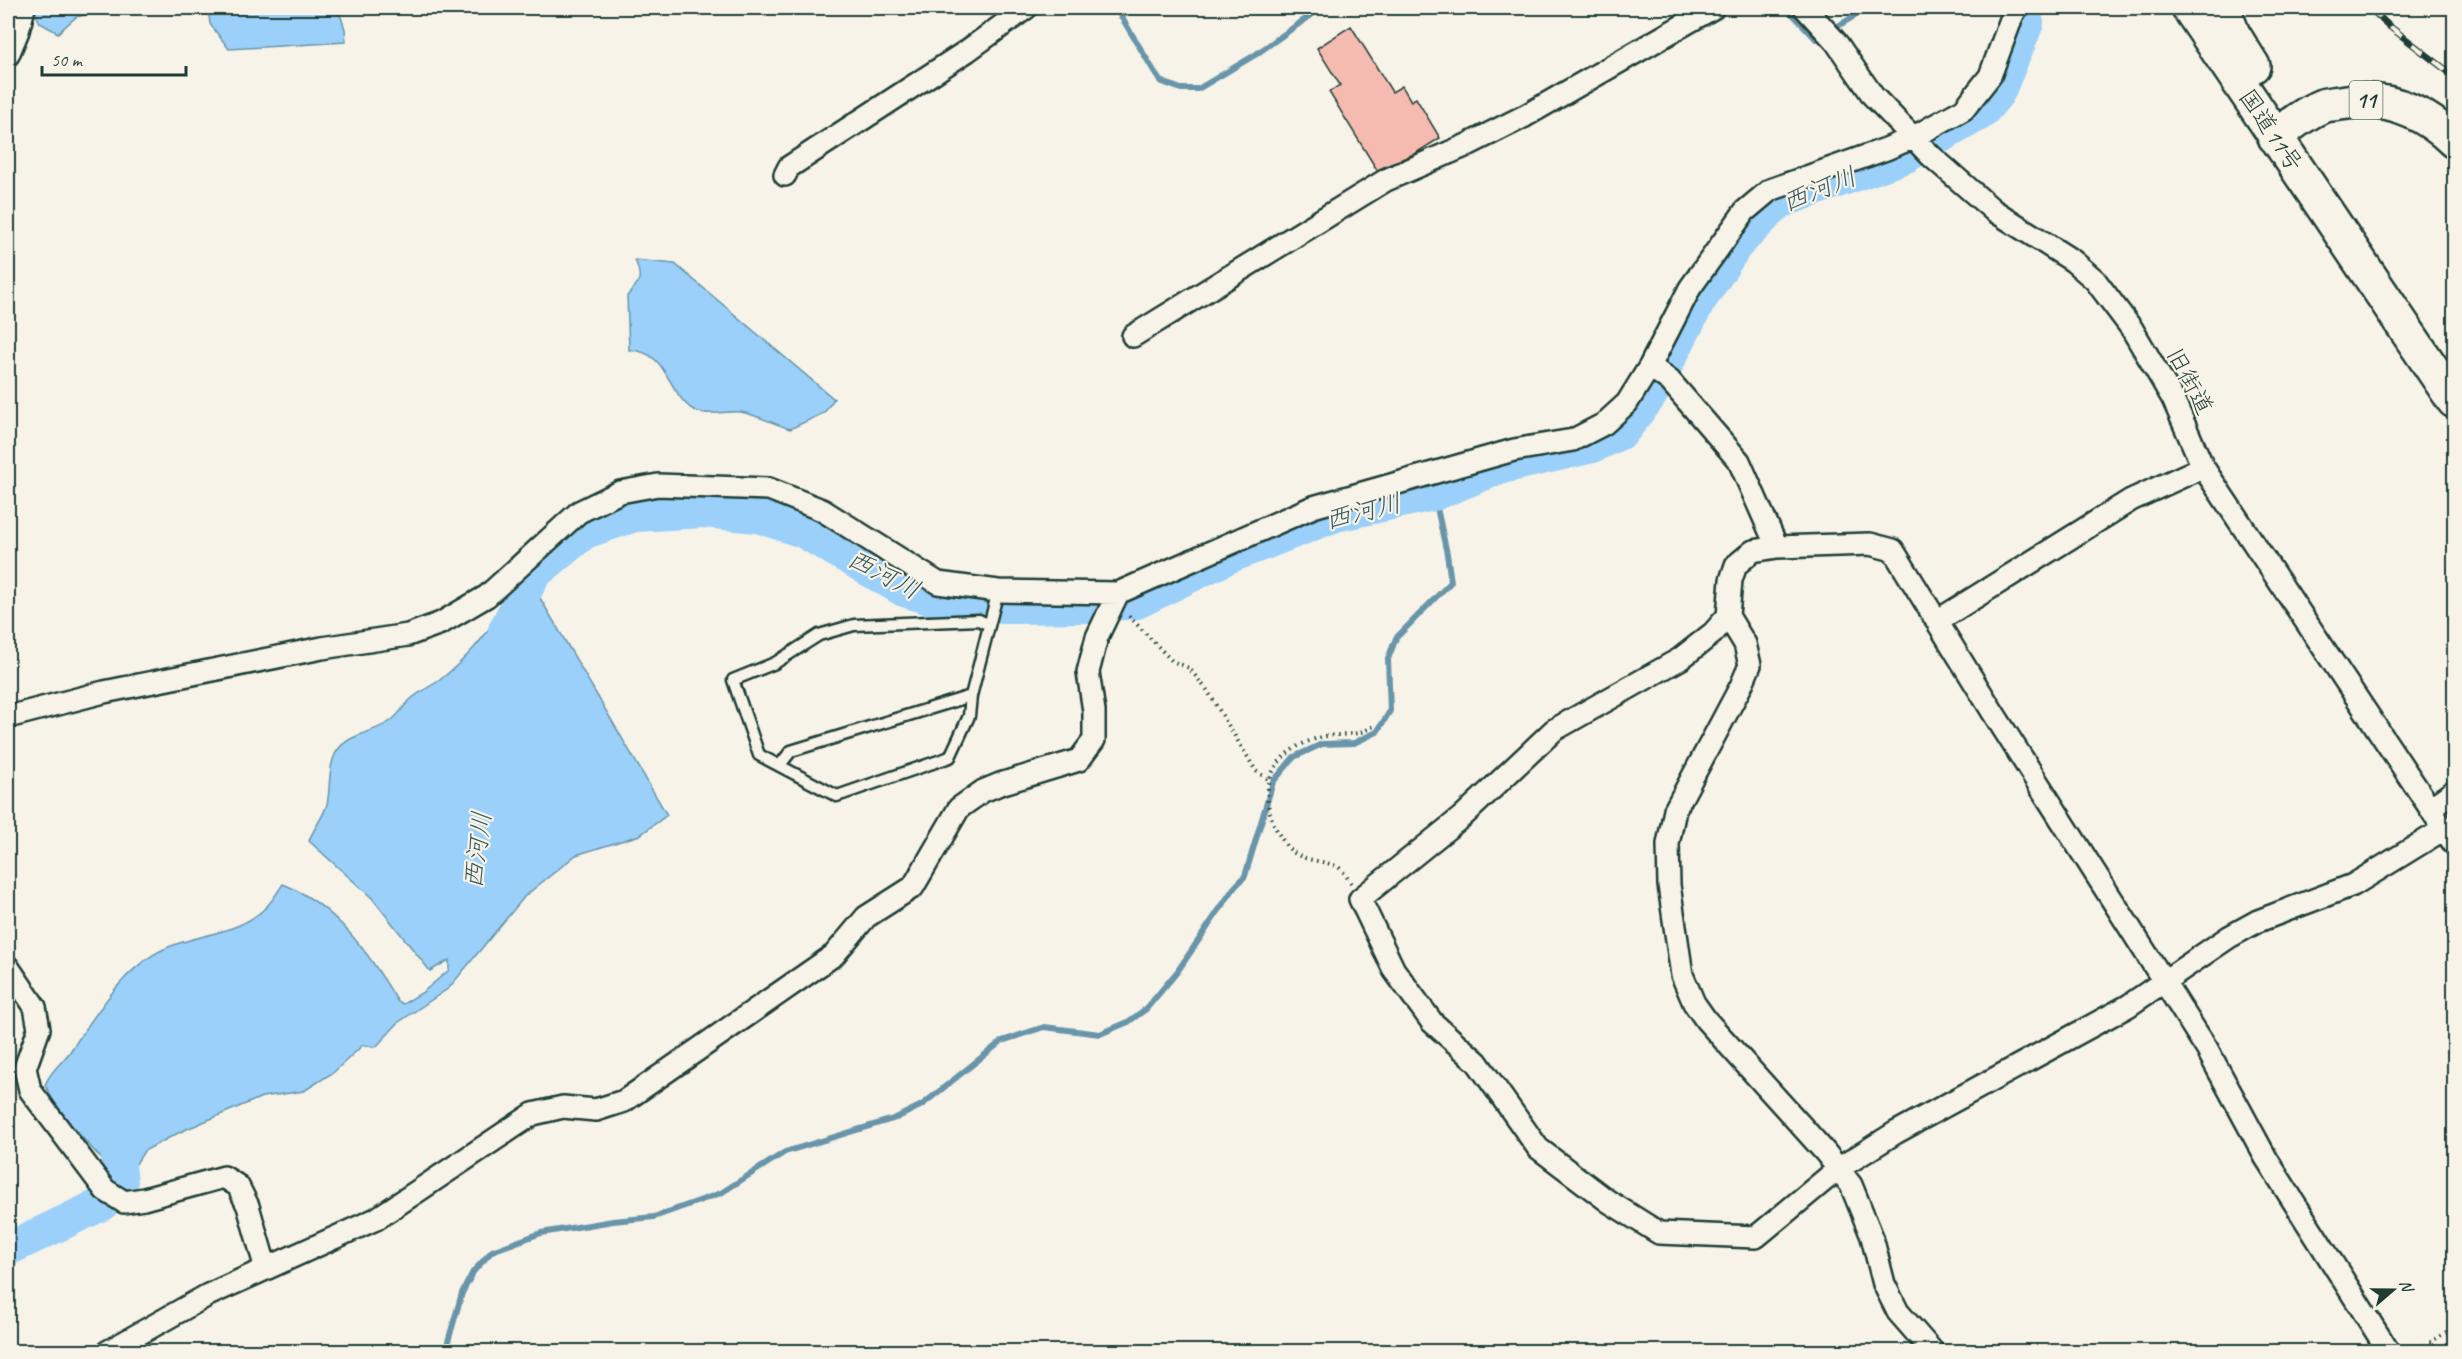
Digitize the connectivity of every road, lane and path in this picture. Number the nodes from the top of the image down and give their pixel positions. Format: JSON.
{"nodes":[{"id":1,"x":24,"y":8,"type":"edge"},
{"id":2,"x":1026,"y":8,"type":"edge"},
{"id":3,"x":1713,"y":8,"type":"edge"},
{"id":4,"x":2018,"y":8,"type":"edge"},
{"id":5,"x":2190,"y":8,"type":"edge"},
{"id":6,"x":2223,"y":8,"type":"edge"},
{"id":7,"x":1813,"y":15,"type":"edge"},
{"id":8,"x":8,"y":55,"type":"edge"},
{"id":9,"x":2283,"y":131,"type":"junction"},
{"id":10,"x":1913,"y":138,"type":"junction"},
{"id":11,"x":2454,"y":141,"type":"edge"},
{"id":12,"x":785,"y":175,"type":"dead end"},
{"id":13,"x":1133,"y":336,"type":"dead end"},
{"id":14,"x":1658,"y":373,"type":"junction"},
{"id":15,"x":2454,"y":401,"type":"edge"},
{"id":16,"x":2203,"y":467,"type":"junction"},
{"id":17,"x":1777,"y":547,"type":"junction"},
{"id":18,"x":996,"y":595,"type":"junction"},
{"id":19,"x":1115,"y":599,"type":"junction"},
{"id":20,"x":1728,"y":616,"type":"junction"},
{"id":21,"x":1937,"y":621,"type":"junction"},
{"id":22,"x":989,"y":625,"type":"junction"},
{"id":23,"x":971,"y":696,"type":"junction"},
{"id":24,"x":8,"y":717,"type":"edge"},
{"id":25,"x":1376,"y":724,"type":"dead end"},
{"id":26,"x":780,"y":765,"type":"junction"},
{"id":27,"x":1268,"y":779,"type":"junction"},
{"id":28,"x":2454,"y":790,"type":"edge"},
{"id":29,"x":2430,"y":808,"type":"junction"},
{"id":30,"x":2449,"y":836,"type":"edge"},
{"id":31,"x":1360,"y":899,"type":"junction"},
{"id":32,"x":8,"y":967,"type":"edge"},
{"id":33,"x":2164,"y":981,"type":"junction"},
{"id":34,"x":1838,"y":1169,"type":"junction"},
{"id":35,"x":266,"y":1269,"type":"junction"},
{"id":36,"x":2454,"y":1327,"type":"edge"},
{"id":37,"x":107,"y":1352,"type":"edge"},
{"id":38,"x":1933,"y":1352,"type":"edge"},
{"id":39,"x":2390,"y":1352,"type":"edge"},
{"id":40,"x":2415,"y":1352,"type":"edge"}],
"edges":[{"from":1,"to":8,"type":"street"},
{"from":2,"to":12,"type":"street"},
{"from":3,"to":13,"type":"street"},
{"from":4,"to":10,"type":"street"},
{"from":5,"to":9,"type":"highway","name":"国道11号"},
{"from":6,"to":9,"type":"highway","name":"国道11号"},
{"from":7,"to":10,"type":"street","name":"旧街道"},
{"from":9,"to":11,"type":"highway","number":"11"},
{"from":9,"to":15,"type":"highway","name":"国道11号"},
{"from":10,"to":14,"type":"street"},
{"from":10,"to":16,"type":"street","name":"旧街道"},
{"from":14,"to":17,"type":"street"},
{"from":14,"to":19,"type":"street"},
{"from":16,"to":21,"type":"street"},
{"from":16,"to":29,"type":"street","name":"旧街道"},
{"from":17,"to":20,"type":"street"},
{"from":17,"to":21,"type":"street"},
{"from":18,"to":19,"type":"street"},
{"from":18,"to":22,"type":"lane"},
{"from":18,"to":24,"type":"street"},
{"from":19,"to":27,"type":"path"},
{"from":19,"to":35,"type":"street"},
{"from":20,"to":31,"type":"street"},
{"from":20,"to":34,"type":"street"},
{"from":21,"to":33,"type":"street"},
{"from":22,"to":23,"type":"lane"},
{"from":22,"to":26,"type":"lane"},
{"from":23,"to":26,"type":"lane"},
{"from":23,"to":26,"type":"lane"},
{"from":25,"to":27,"type":"path"},
{"from":27,"to":31,"type":"path"},
{"from":28,"to":29,"type":"street"},
{"from":29,"to":30,"type":"street","name":"旧街道"},
{"from":30,"to":33,"type":"street"},
{"from":31,"to":34,"type":"street"},
{"from":32,"to":35,"type":"street"},
{"from":33,"to":34,"type":"street"},
{"from":33,"to":39,"type":"street"},
{"from":34,"to":38,"type":"street"},
{"from":35,"to":37,"type":"street"},
{"from":36,"to":40,"type":"path"}]}
